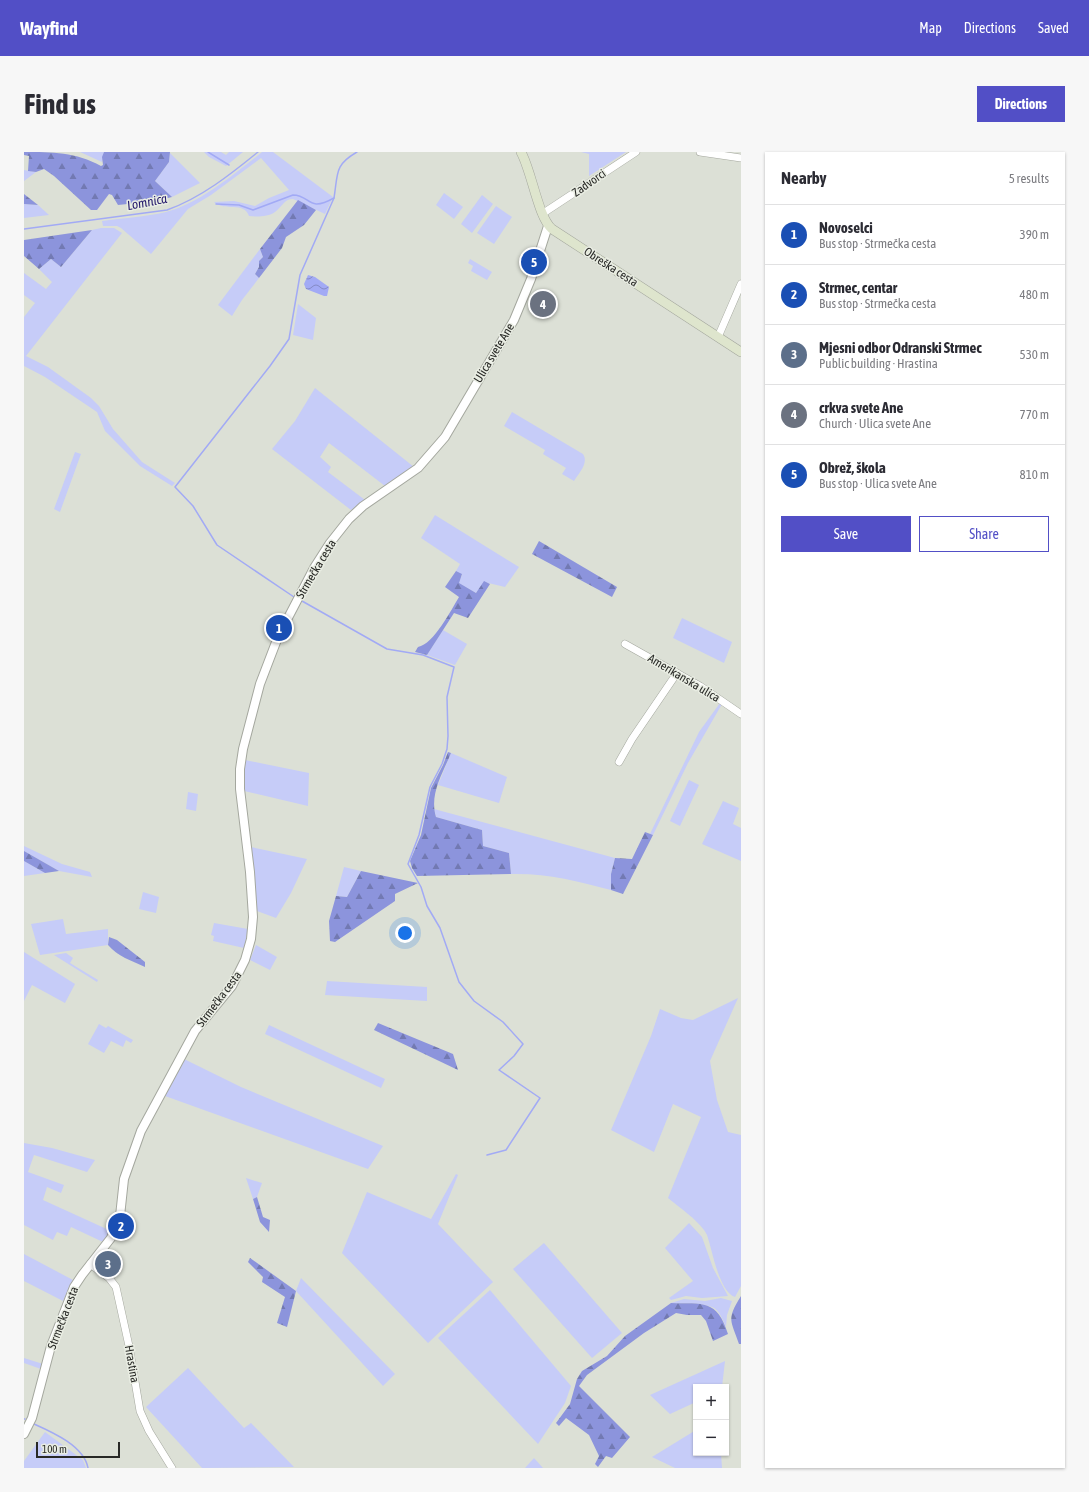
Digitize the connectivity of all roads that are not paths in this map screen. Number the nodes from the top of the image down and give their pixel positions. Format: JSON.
{"nodes":[{"id":1,"x":521,"y":152,"type":"edge"},
{"id":2,"x":636,"y":152,"type":"edge"},
{"id":3,"x":700,"y":152,"type":"edge"},
{"id":4,"x":741,"y":158,"type":"edge"},
{"id":5,"x":542,"y":214,"type":"junction"},
{"id":6,"x":548,"y":226,"type":"junction"},
{"id":7,"x":741,"y":284,"type":"edge"},
{"id":8,"x":718,"y":337,"type":"junction"},
{"id":9,"x":741,"y":352,"type":"edge"},
{"id":10,"x":418,"y":468,"type":"joint"},
{"id":11,"x":626,"y":644,"type":"dead end"},
{"id":12,"x":677,"y":673,"type":"junction"},
{"id":13,"x":741,"y":714,"type":"edge"},
{"id":14,"x":619,"y":762,"type":"dead end"},
{"id":15,"x":90,"y":1264,"type":"junction"},
{"id":16,"x":24,"y":1434,"type":"edge"},
{"id":17,"x":172,"y":1468,"type":"edge"}],
"edges":[{"from":1,"to":5,"type":"main road"},
{"from":2,"to":5,"type":"street","name":"Zadvorci"},
{"from":3,"to":4,"type":"street"},
{"from":5,"to":6,"type":"main road"},
{"from":6,"to":8,"type":"main road","name":"Obreška cesta"},
{"from":6,"to":10,"type":"street","name":"Ulica svete Ane"},
{"from":7,"to":8,"type":"street"},
{"from":8,"to":9,"type":"main road","name":"Obreška cesta"},
{"from":10,"to":15,"type":"street","name":"Strmečka cesta"},
{"from":11,"to":12,"type":"street","name":"Amerikanska ulica"},
{"from":12,"to":13,"type":"street","name":"Amerikanska ulica"},
{"from":12,"to":14,"type":"street"},
{"from":15,"to":16,"type":"street","name":"Strmečka cesta"},
{"from":15,"to":17,"type":"street","name":"Hrastina"}]}
